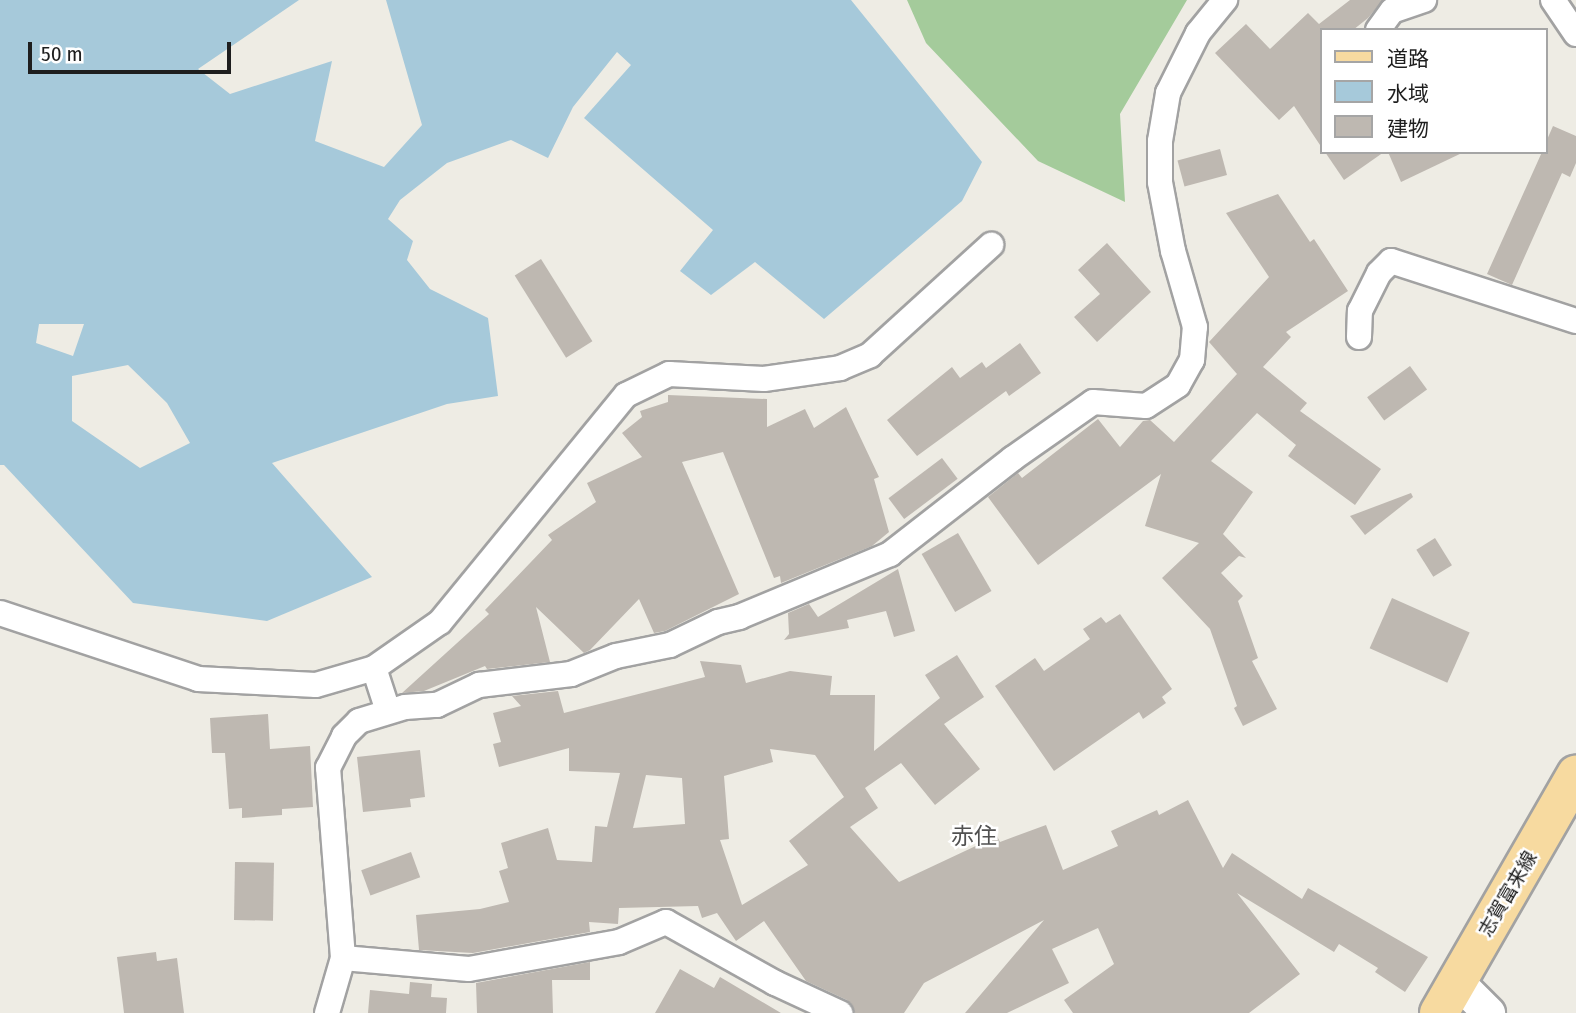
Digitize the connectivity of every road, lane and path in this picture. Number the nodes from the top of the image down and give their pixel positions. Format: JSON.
{"nodes":[{"id":1,"x":1226,"y":0,"type":"edge"},
{"id":2,"x":1423,"y":0,"type":"edge"},
{"id":3,"x":1553,"y":0,"type":"edge"},
{"id":4,"x":1379,"y":28,"type":"edge"},
{"id":5,"x":1576,"y":34,"type":"edge"},
{"id":6,"x":991,"y":245,"type":"dead end"},
{"id":7,"x":1576,"y":321,"type":"edge"},
{"id":8,"x":1359,"y":337,"type":"dead end"},
{"id":9,"x":0,"y":613,"type":"edge"},
{"id":10,"x":374,"y":668,"type":"junction"},
{"id":11,"x":388,"y":711,"type":"junction"},
{"id":12,"x":1576,"y":775,"type":"edge"},
{"id":13,"x":343,"y":958,"type":"junction"},
{"id":14,"x":1448,"y":997,"type":"edge"},
{"id":15,"x":327,"y":1013,"type":"edge"},
{"id":16,"x":840,"y":1013,"type":"edge"},
{"id":17,"x":1489,"y":1013,"type":"edge"}],
"edges":[{"from":1,"to":11,"type":"street"},
{"from":2,"to":4,"type":"street"},
{"from":3,"to":5,"type":"street"},
{"from":6,"to":10,"type":"street"},
{"from":7,"to":8,"type":"street"},
{"from":9,"to":10,"type":"street"},
{"from":10,"to":11,"type":"street"},
{"from":11,"to":13,"type":"street"},
{"from":12,"to":14,"type":"main road","name":"志賀富来線"},
{"from":13,"to":15,"type":"street"},
{"from":13,"to":16,"type":"street"},
{"from":14,"to":17,"type":"street"}]}
